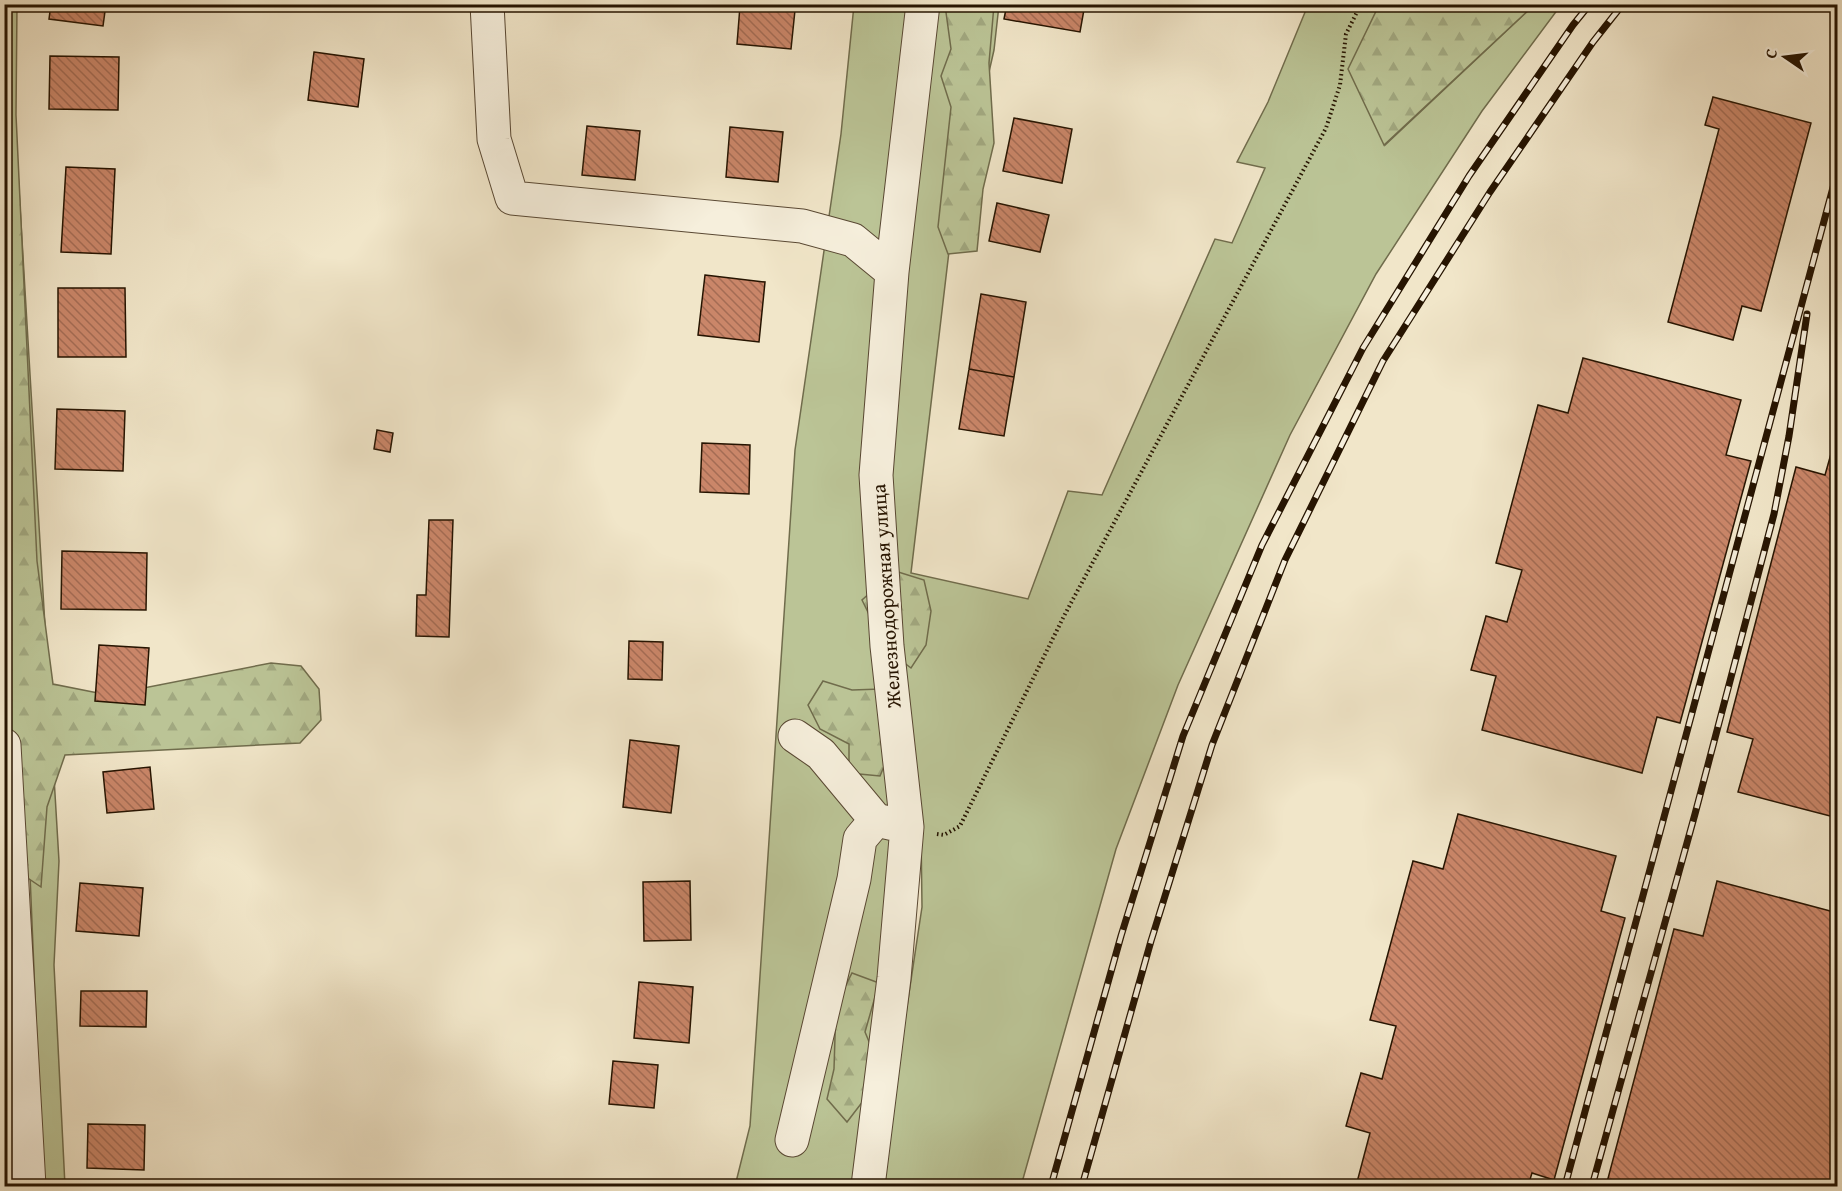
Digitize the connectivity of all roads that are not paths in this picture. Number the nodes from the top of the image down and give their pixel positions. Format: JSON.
{"nodes":[{"id":1,"x":486,"y":4,"type":"edge"},
{"id":2,"x":923,"y":4,"type":"edge"},
{"id":3,"x":892,"y":272,"type":"junction"},
{"id":4,"x":795,"y":736,"type":"dead end"},
{"id":5,"x":4,"y":745,"type":"edge"},
{"id":6,"x":891,"y":824,"type":"junction"},
{"id":7,"x":792,"y":1140,"type":"dead end"},
{"id":8,"x":29,"y":1186,"type":"edge"},
{"id":9,"x":868,"y":1186,"type":"edge"}],
"edges":[{"from":1,"to":3,"type":"street"},
{"from":2,"to":3,"type":"street","name":"Железнодорожная улица"},
{"from":3,"to":6,"type":"street","name":"Железнодорожная улица"},
{"from":4,"to":6,"type":"street"},
{"from":5,"to":8,"type":"street"},
{"from":6,"to":7,"type":"street"},
{"from":6,"to":9,"type":"street","name":"Железнодорожная улица"}]}
